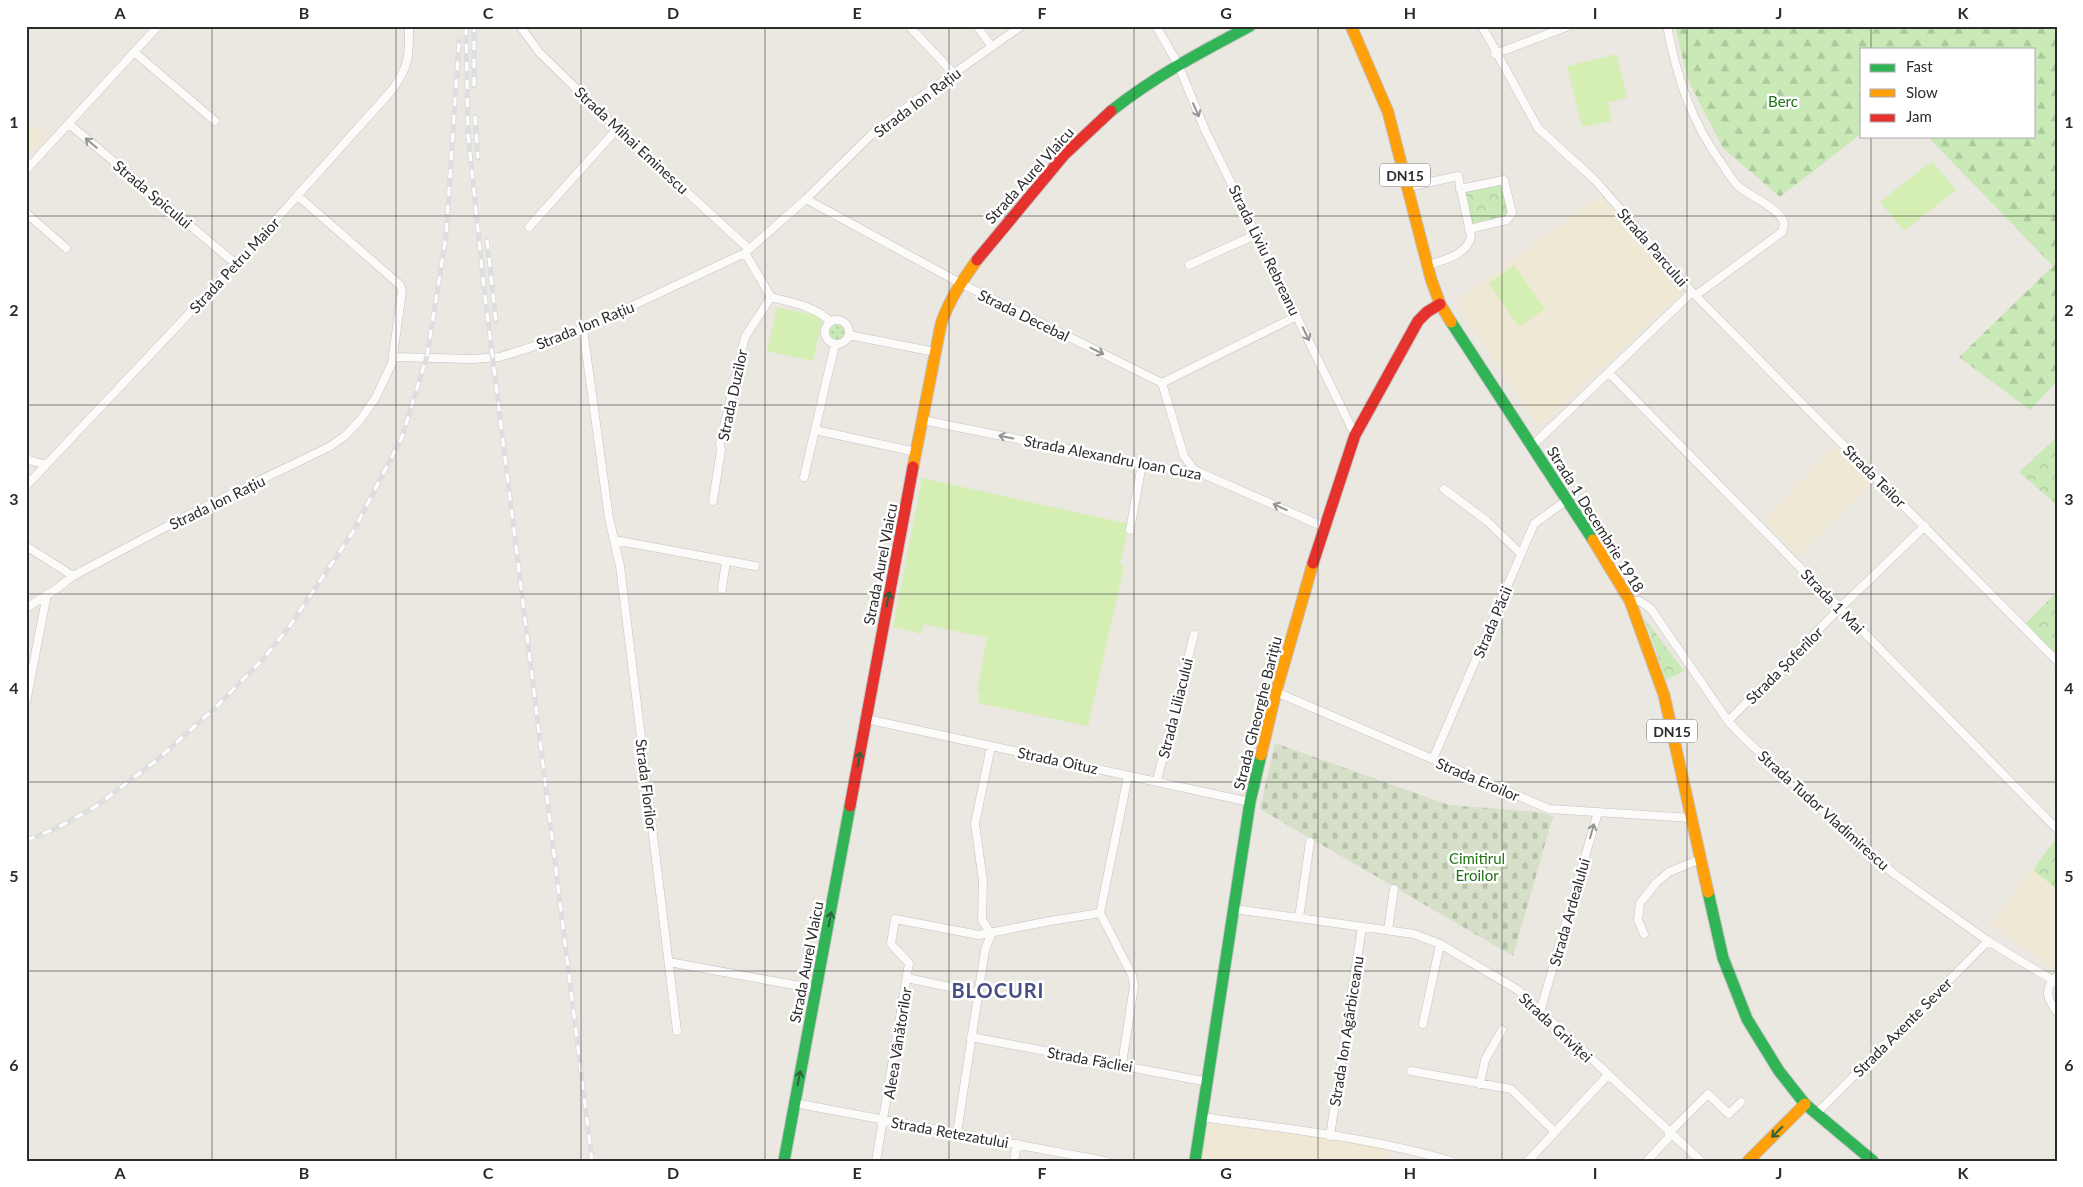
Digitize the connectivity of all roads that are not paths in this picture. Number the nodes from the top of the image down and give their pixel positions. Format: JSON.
{"nodes":[{"id":1,"x":158,"y":26,"type":"edge"},
{"id":2,"x":410,"y":26,"type":"edge"},
{"id":3,"x":520,"y":26,"type":"edge"},
{"id":4,"x":909,"y":26,"type":"edge"},
{"id":5,"x":977,"y":26,"type":"edge"},
{"id":6,"x":1021,"y":26,"type":"edge"},
{"id":7,"x":1156,"y":26,"type":"edge"},
{"id":8,"x":1250,"y":26,"type":"edge"},
{"id":9,"x":1482,"y":26,"type":"edge"},
{"id":10,"x":1569,"y":26,"type":"edge"},
{"id":11,"x":1667,"y":26,"type":"edge"},
{"id":12,"x":1350,"y":27,"type":"edge"},
{"id":13,"x":992,"y":47,"type":"junction"},
{"id":14,"x":134,"y":52,"type":"junction"},
{"id":15,"x":1495,"y":54,"type":"junction"},
{"id":16,"x":1178,"y":64,"type":"junction"},
{"id":17,"x":954,"y":74,"type":"junction"},
{"id":18,"x":215,"y":121,"type":"dead end"},
{"id":19,"x":69,"y":124,"type":"junction"},
{"id":20,"x":617,"y":129,"type":"junction"},
{"id":21,"x":26,"y":170,"type":"edge"},
{"id":22,"x":1408,"y":187,"type":"junction"},
{"id":23,"x":1460,"y":189,"type":"junction"},
{"id":24,"x":298,"y":196,"type":"junction"},
{"id":25,"x":806,"y":199,"type":"junction"},
{"id":26,"x":26,"y":213,"type":"edge"},
{"id":27,"x":529,"y":227,"type":"dead end"},
{"id":28,"x":1469,"y":228,"type":"junction"},
{"id":29,"x":1257,"y":234,"type":"junction"},
{"id":30,"x":66,"y":248,"type":"dead end"},
{"id":31,"x":747,"y":251,"type":"junction"},
{"id":32,"x":236,"y":264,"type":"junction"},
{"id":33,"x":1189,"y":265,"type":"dead end"},
{"id":34,"x":1427,"y":266,"type":"junction"},
{"id":35,"x":960,"y":283,"type":"junction"},
{"id":36,"x":1694,"y":294,"type":"junction"},
{"id":37,"x":771,"y":297,"type":"junction"},
{"id":38,"x":1440,"y":304,"type":"junction"},
{"id":39,"x":1297,"y":316,"type":"junction"},
{"id":40,"x":832,"y":322,"type":"junction"},
{"id":41,"x":583,"y":329,"type":"junction"},
{"id":42,"x":849,"y":335,"type":"junction"},
{"id":43,"x":835,"y":344,"type":"junction"},
{"id":44,"x":935,"y":352,"type":"junction"},
{"id":45,"x":394,"y":357,"type":"junction"},
{"id":46,"x":1609,"y":373,"type":"junction"},
{"id":47,"x":1162,"y":383,"type":"junction"},
{"id":48,"x":922,"y":420,"type":"junction"},
{"id":49,"x":815,"y":430,"type":"junction"},
{"id":50,"x":1355,"y":435,"type":"junction"},
{"id":51,"x":1532,"y":446,"type":"junction"},
{"id":52,"x":916,"y":452,"type":"junction"},
{"id":53,"x":26,"y":459,"type":"edge"},
{"id":54,"x":1142,"y":464,"type":"junction"},
{"id":55,"x":46,"y":465,"type":"junction"},
{"id":56,"x":1194,"y":470,"type":"junction"},
{"id":57,"x":804,"y":478,"type":"dead end"},
{"id":58,"x":26,"y":486,"type":"edge"},
{"id":59,"x":1444,"y":489,"type":"dead end"},
{"id":60,"x":1568,"y":499,"type":"junction"},
{"id":61,"x":713,"y":501,"type":"dead end"},
{"id":62,"x":1925,"y":526,"type":"junction"},
{"id":63,"x":1324,"y":527,"type":"junction"},
{"id":64,"x":1130,"y":530,"type":"dead end"},
{"id":65,"x":614,"y":540,"type":"junction"},
{"id":66,"x":26,"y":546,"type":"edge"},
{"id":67,"x":1521,"y":554,"type":"junction"},
{"id":68,"x":726,"y":560,"type":"junction"},
{"id":69,"x":754,"y":566,"type":"dead end"},
{"id":70,"x":73,"y":576,"type":"junction"},
{"id":71,"x":722,"y":589,"type":"dead end"},
{"id":72,"x":47,"y":594,"type":"junction"},
{"id":73,"x":1630,"y":601,"type":"junction"},
{"id":74,"x":26,"y":608,"type":"edge"},
{"id":75,"x":1840,"y":608,"type":"junction"},
{"id":76,"x":1194,"y":635,"type":"dead end"},
{"id":77,"x":2057,"y":661,"type":"edge"},
{"id":78,"x":1276,"y":692,"type":"junction"},
{"id":79,"x":26,"y":702,"type":"edge"},
{"id":80,"x":866,"y":719,"type":"junction"},
{"id":81,"x":1728,"y":721,"type":"junction"},
{"id":82,"x":991,"y":746,"type":"junction"},
{"id":83,"x":1433,"y":759,"type":"junction"},
{"id":84,"x":1128,"y":776,"type":"junction"},
{"id":85,"x":1157,"y":780,"type":"junction"},
{"id":86,"x":1250,"y":802,"type":"junction"},
{"id":87,"x":1598,"y":812,"type":"junction"},
{"id":88,"x":1692,"y":818,"type":"junction"},
{"id":89,"x":2057,"y":829,"type":"edge"},
{"id":90,"x":1310,"y":842,"type":"dead end"},
{"id":91,"x":1701,"y":860,"type":"junction"},
{"id":92,"x":1394,"y":889,"type":"dead end"},
{"id":93,"x":1234,"y":909,"type":"junction"},
{"id":94,"x":1100,"y":913,"type":"junction"},
{"id":95,"x":1299,"y":918,"type":"junction"},
{"id":96,"x":1362,"y":927,"type":"junction"},
{"id":97,"x":1388,"y":930,"type":"junction"},
{"id":98,"x":991,"y":934,"type":"junction"},
{"id":99,"x":1644,"y":934,"type":"dead end"},
{"id":100,"x":1988,"y":941,"type":"junction"},
{"id":101,"x":1440,"y":944,"type":"junction"},
{"id":102,"x":669,"y":962,"type":"junction"},
{"id":103,"x":907,"y":978,"type":"junction"},
{"id":104,"x":2055,"y":980,"type":"edge"},
{"id":105,"x":816,"y":989,"type":"junction"},
{"id":106,"x":978,"y":992,"type":"junction"},
{"id":107,"x":1540,"y":1012,"type":"junction"},
{"id":108,"x":2057,"y":1012,"type":"edge"},
{"id":109,"x":1423,"y":1024,"type":"dead end"},
{"id":110,"x":1502,"y":1030,"type":"dead end"},
{"id":111,"x":677,"y":1032,"type":"dead end"},
{"id":112,"x":972,"y":1037,"type":"junction"},
{"id":113,"x":1122,"y":1064,"type":"junction"},
{"id":114,"x":1410,"y":1071,"type":"dead end"},
{"id":115,"x":1608,"y":1075,"type":"junction"},
{"id":116,"x":1208,"y":1082,"type":"junction"},
{"id":117,"x":1480,"y":1084,"type":"junction"},
{"id":118,"x":1740,"y":1102,"type":"dead end"},
{"id":119,"x":794,"y":1103,"type":"junction"},
{"id":120,"x":1806,"y":1104,"type":"junction"},
{"id":121,"x":1816,"y":1114,"type":"junction"},
{"id":122,"x":1202,"y":1117,"type":"junction"},
{"id":123,"x":884,"y":1119,"type":"junction"},
{"id":124,"x":957,"y":1132,"type":"junction"},
{"id":125,"x":1555,"y":1132,"type":"junction"},
{"id":126,"x":1670,"y":1134,"type":"junction"},
{"id":127,"x":1330,"y":1136,"type":"junction"},
{"id":128,"x":1017,"y":1144,"type":"junction"},
{"id":129,"x":1413,"y":1151,"type":"junction"},
{"id":130,"x":784,"y":1161,"type":"edge"},
{"id":131,"x":876,"y":1161,"type":"edge"},
{"id":132,"x":1014,"y":1161,"type":"edge"},
{"id":133,"x":1105,"y":1161,"type":"edge"},
{"id":134,"x":1195,"y":1161,"type":"edge"},
{"id":135,"x":1412,"y":1161,"type":"edge"},
{"id":136,"x":1451,"y":1161,"type":"edge"},
{"id":137,"x":1528,"y":1161,"type":"edge"},
{"id":138,"x":1647,"y":1161,"type":"edge"},
{"id":139,"x":1701,"y":1161,"type":"edge"},
{"id":140,"x":1748,"y":1161,"type":"edge"},
{"id":141,"x":1873,"y":1161,"type":"edge"}],
"edges":[{"from":1,"to":14,"type":"street"},
{"from":2,"to":24,"type":"street","name":"Strada Petru Maior"},
{"from":3,"to":20,"type":"street","name":"Strada Mihai Eminescu"},
{"from":4,"to":17,"type":"street"},
{"from":5,"to":13,"type":"street"},
{"from":6,"to":13,"type":"street","name":"Strada Ion Rațiu"},
{"from":7,"to":16,"type":"street","name":"Strada Liviu Rebreanu"},
{"from":8,"to":16,"type":"street","name":"Strada Aurel Vlaicu"},
{"from":9,"to":15,"type":"street","name":"Strada Parcului"},
{"from":10,"to":15,"type":"street"},
{"from":11,"to":36,"type":"street"},
{"from":12,"to":22,"type":"street","name":"Strada 1 Decembrie 1918","number":"DN15"},
{"from":13,"to":17,"type":"street","name":"Strada Ion Rațiu"},
{"from":14,"to":18,"type":"street"},
{"from":14,"to":19,"type":"street"},
{"from":15,"to":36,"type":"street","name":"Strada Parcului"},
{"from":16,"to":29,"type":"street","name":"Strada Liviu Rebreanu","one_way":true},
{"from":16,"to":35,"type":"street","name":"Strada Aurel Vlaicu"},
{"from":17,"to":25,"type":"street","name":"Strada Ion Rațiu"},
{"from":19,"to":21,"type":"street"},
{"from":32,"to":19,"type":"street","name":"Strada Spicului","one_way":true},
{"from":20,"to":27,"type":"street"},
{"from":20,"to":31,"type":"street","name":"Strada Mihai Eminescu"},
{"from":22,"to":23,"type":"street"},
{"from":22,"to":34,"type":"street","name":"Strada 1 Decembrie 1918","number":"DN15"},
{"from":23,"to":28,"type":"street"},
{"from":23,"to":28,"type":"street"},
{"from":24,"to":32,"type":"street","name":"Strada Petru Maior"},
{"from":24,"to":45,"type":"street"},
{"from":25,"to":31,"type":"street","name":"Strada Ion Rațiu"},
{"from":25,"to":35,"type":"street","name":"Strada Decebal"},
{"from":26,"to":30,"type":"street"},
{"from":28,"to":34,"type":"street"},
{"from":29,"to":33,"type":"street"},
{"from":29,"to":39,"type":"street","name":"Strada Liviu Rebreanu"},
{"from":31,"to":37,"type":"street","name":"Strada Mihai Eminescu"},
{"from":31,"to":41,"type":"street","name":"Strada Ion Rațiu"},
{"from":32,"to":55,"type":"street","name":"Strada Petru Maior"},
{"from":34,"to":38,"type":"street","name":"Strada 1 Decembrie 1918","number":"DN15"},
{"from":35,"to":44,"type":"street","name":"Strada Aurel Vlaicu"},
{"from":35,"to":47,"type":"street","name":"Strada Decebal","one_way":true},
{"from":36,"to":46,"type":"street","name":"Strada Parcului"},
{"from":36,"to":62,"type":"street","name":"Strada Teilor"},
{"from":37,"to":40,"type":"street"},
{"from":37,"to":61,"type":"street","name":"Strada Duzilor"},
{"from":38,"to":50,"type":"street","name":"Strada Gheorghe Barițiu"},
{"from":38,"to":51,"type":"street","name":"Strada 1 Decembrie 1918","number":"DN15"},
{"from":39,"to":47,"type":"street"},
{"from":39,"to":50,"type":"street","name":"Strada Liviu Rebreanu","one_way":true},
{"from":40,"to":42,"type":"street"},
{"from":40,"to":43,"type":"street"},
{"from":41,"to":45,"type":"street","name":"Strada Ion Rațiu"},
{"from":41,"to":65,"type":"street","name":"Strada Florilor"},
{"from":42,"to":43,"type":"street"},
{"from":42,"to":44,"type":"street"},
{"from":43,"to":49,"type":"street"},
{"from":44,"to":48,"type":"street","name":"Strada Aurel Vlaicu"},
{"from":45,"to":70,"type":"street","name":"Strada Ion Rațiu"},
{"from":46,"to":51,"type":"street","name":"Strada Parcului"},
{"from":46,"to":75,"type":"street","name":"Strada 1 Mai"},
{"from":47,"to":56,"type":"street"},
{"from":48,"to":52,"type":"street","name":"Strada Aurel Vlaicu"},
{"from":54,"to":48,"type":"street","name":"Strada Alexandru Ioan Cuza","one_way":true},
{"from":49,"to":52,"type":"street"},
{"from":49,"to":57,"type":"street"},
{"from":50,"to":63,"type":"street","name":"Strada Gheorghe Barițiu"},
{"from":51,"to":60,"type":"street","name":"Strada 1 Decembrie 1918","number":"DN15"},
{"from":80,"to":52,"type":"street","name":"Strada Aurel Vlaicu","one_way":true},
{"from":53,"to":55,"type":"street"},
{"from":54,"to":56,"type":"street","name":"Strada Alexandru Ioan Cuza"},
{"from":54,"to":64,"type":"street"},
{"from":55,"to":58,"type":"street","name":"Strada Petru Maior"},
{"from":63,"to":56,"type":"street","name":"Strada Alexandru Ioan Cuza","one_way":true},
{"from":59,"to":67,"type":"street"},
{"from":60,"to":67,"type":"street","name":"Strada Păcii"},
{"from":60,"to":73,"type":"street","name":"Strada 1 Decembrie 1918","number":"DN15"},
{"from":62,"to":75,"type":"street","name":"Strada Șoferilor"},
{"from":62,"to":77,"type":"street","name":"Strada Teilor"},
{"from":63,"to":78,"type":"street","name":"Strada Gheorghe Barițiu"},
{"from":65,"to":68,"type":"street"},
{"from":65,"to":102,"type":"street","name":"Strada Florilor"},
{"from":66,"to":70,"type":"street"},
{"from":67,"to":83,"type":"street","name":"Strada Păcii"},
{"from":68,"to":69,"type":"street"},
{"from":68,"to":71,"type":"street"},
{"from":70,"to":72,"type":"street","name":"Strada Ion Rațiu"},
{"from":72,"to":74,"type":"street","name":"Strada Ion Rațiu"},
{"from":72,"to":79,"type":"street"},
{"from":73,"to":81,"type":"street","name":"Strada Tudor Vladimirescu"},
{"from":73,"to":88,"type":"street","name":"Strada 1 Decembrie 1918","number":"DN15"},
{"from":75,"to":81,"type":"street","name":"Strada Șoferilor"},
{"from":75,"to":89,"type":"street","name":"Strada 1 Mai"},
{"from":76,"to":85,"type":"street","name":"Strada Liliacului"},
{"from":78,"to":83,"type":"street","name":"Strada Eroilor"},
{"from":78,"to":86,"type":"street","name":"Strada Gheorghe Barițiu"},
{"from":80,"to":82,"type":"street","name":"Strada Oituz"},
{"from":105,"to":80,"type":"street","name":"Strada Aurel Vlaicu","one_way":true},
{"from":81,"to":100,"type":"street","name":"Strada Tudor Vladimirescu"},
{"from":82,"to":84,"type":"street","name":"Strada Oituz"},
{"from":82,"to":98,"type":"street"},
{"from":83,"to":87,"type":"street","name":"Strada Eroilor"},
{"from":84,"to":85,"type":"street","name":"Strada Oituz"},
{"from":84,"to":94,"type":"street"},
{"from":85,"to":86,"type":"street","name":"Strada Oituz"},
{"from":86,"to":93,"type":"street","name":"Strada Gheorghe Barițiu"},
{"from":87,"to":88,"type":"street","name":"Strada Eroilor"},
{"from":107,"to":87,"type":"street","name":"Strada Ardealului","one_way":true},
{"from":88,"to":91,"type":"street","name":"Strada 1 Decembrie 1918","number":"DN15"},
{"from":90,"to":95,"type":"street"},
{"from":91,"to":99,"type":"street"},
{"from":91,"to":120,"type":"street","name":"Strada 1 Decembrie 1918","number":"DN15"},
{"from":92,"to":97,"type":"street"},
{"from":93,"to":95,"type":"street","name":"Strada Griviței"},
{"from":93,"to":116,"type":"street","name":"Strada Gheorghe Barițiu"},
{"from":94,"to":98,"type":"street"},
{"from":94,"to":113,"type":"street"},
{"from":95,"to":96,"type":"street","name":"Strada Griviței"},
{"from":96,"to":97,"type":"street","name":"Strada Griviței"},
{"from":96,"to":127,"type":"street","name":"Strada Ion Agârbiceanu"},
{"from":97,"to":101,"type":"street","name":"Strada Griviței"},
{"from":98,"to":103,"type":"street"},
{"from":98,"to":106,"type":"street"},
{"from":100,"to":104,"type":"street","name":"Strada Tudor Vladimirescu"},
{"from":100,"to":121,"type":"street","name":"Strada Axente Sever"},
{"from":101,"to":107,"type":"street","name":"Strada Griviței"},
{"from":101,"to":109,"type":"street"},
{"from":102,"to":105,"type":"street"},
{"from":102,"to":111,"type":"street","name":"Strada Florilor"},
{"from":103,"to":106,"type":"street","name":"Aleea Vânătorilor"},
{"from":103,"to":123,"type":"street","name":"Aleea Vânătorilor"},
{"from":104,"to":108,"type":"street"},
{"from":119,"to":105,"type":"street","name":"Strada Aurel Vlaicu","one_way":true},
{"from":106,"to":112,"type":"street"},
{"from":107,"to":115,"type":"street","name":"Strada Griviței"},
{"from":110,"to":117,"type":"street"},
{"from":112,"to":113,"type":"street","name":"Strada Făcliei"},
{"from":112,"to":124,"type":"street"},
{"from":113,"to":116,"type":"street","name":"Strada Făcliei"},
{"from":114,"to":117,"type":"street"},
{"from":115,"to":125,"type":"street"},
{"from":115,"to":126,"type":"street","name":"Strada Griviței"},
{"from":116,"to":122,"type":"street","name":"Strada Gheorghe Barițiu"},
{"from":117,"to":125,"type":"street"},
{"from":118,"to":126,"type":"street"},
{"from":119,"to":123,"type":"street","name":"Strada Retezatului"},
{"from":119,"to":130,"type":"street","name":"Strada Aurel Vlaicu"},
{"from":120,"to":121,"type":"street","name":"Strada 1 Decembrie 1918","number":"DN15"},
{"from":120,"to":140,"type":"street","one_way":true},
{"from":121,"to":141,"type":"street","name":"Strada 1 Decembrie 1918","number":"DN15"},
{"from":122,"to":127,"type":"street"},
{"from":122,"to":134,"type":"street","name":"Strada Gheorghe Barițiu"},
{"from":123,"to":124,"type":"street","name":"Strada Retezatului"},
{"from":123,"to":131,"type":"street","name":"Aleea Vânătorilor"},
{"from":124,"to":128,"type":"street","name":"Strada Retezatului"},
{"from":125,"to":137,"type":"street"},
{"from":126,"to":138,"type":"street"},
{"from":126,"to":139,"type":"street","name":"Strada Griviței"},
{"from":127,"to":129,"type":"street"},
{"from":128,"to":132,"type":"street"},
{"from":128,"to":133,"type":"street","name":"Strada Retezatului"},
{"from":129,"to":135,"type":"street"},
{"from":129,"to":136,"type":"street"}]}
